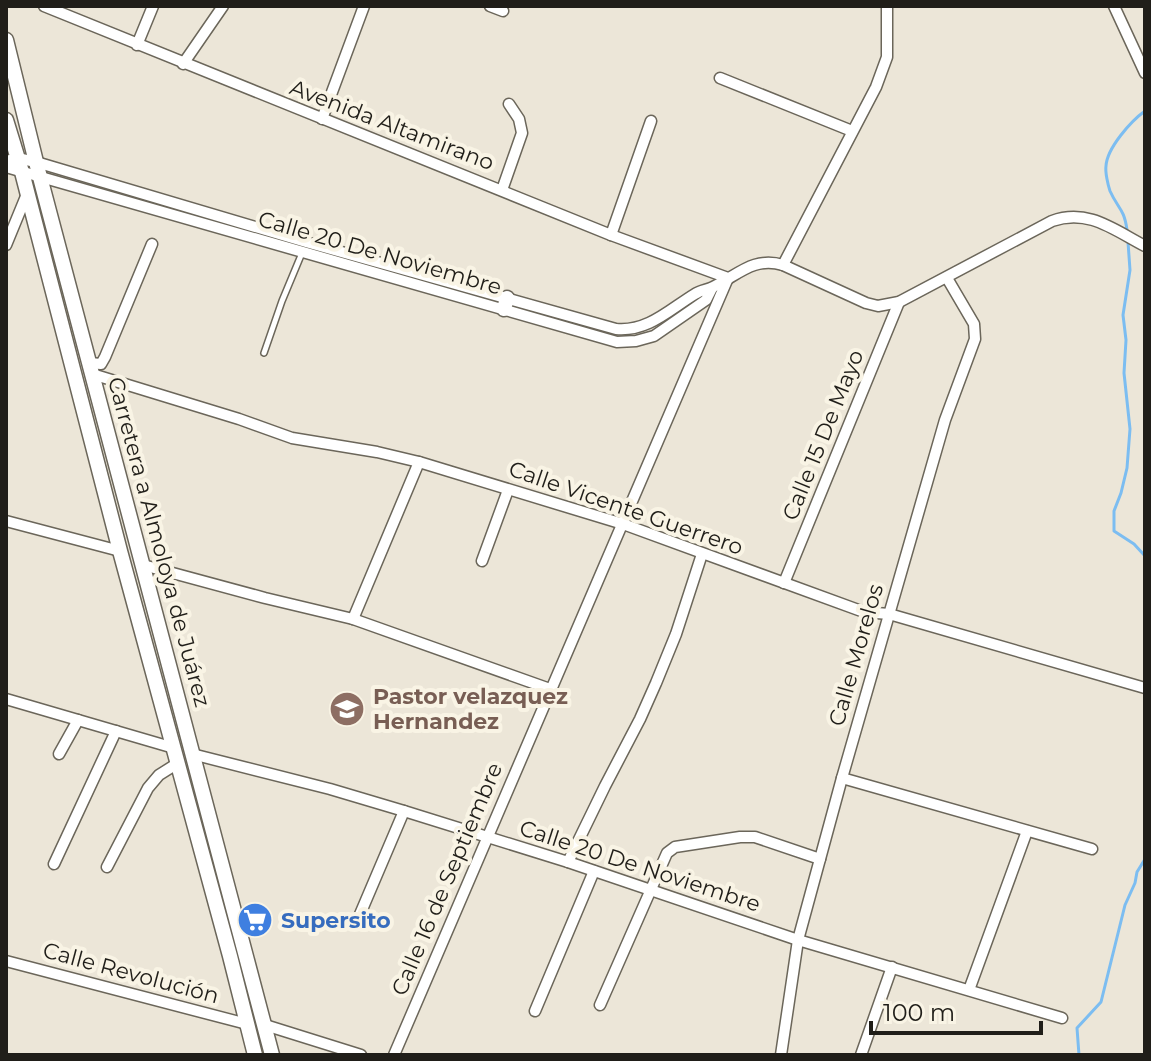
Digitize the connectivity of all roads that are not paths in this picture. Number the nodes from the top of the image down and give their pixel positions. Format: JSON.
{"nodes":[{"id":1,"x":44,"y":6,"type":"edge"},
{"id":2,"x":153,"y":6,"type":"edge"},
{"id":3,"x":223,"y":6,"type":"edge"},
{"id":4,"x":364,"y":6,"type":"edge"},
{"id":5,"x":490,"y":6,"type":"edge"},
{"id":6,"x":887,"y":6,"type":"edge"},
{"id":7,"x":1114,"y":6,"type":"edge"},
{"id":8,"x":503,"y":11,"type":"dead end"},
{"id":9,"x":6,"y":40,"type":"edge"},
{"id":10,"x":137,"y":45,"type":"junction"},
{"id":11,"x":1141,"y":54,"type":"edge"},
{"id":12,"x":183,"y":64,"type":"junction"},
{"id":13,"x":1145,"y":73,"type":"edge"},
{"id":14,"x":720,"y":78,"type":"dead end"},
{"id":15,"x":509,"y":104,"type":"dead end"},
{"id":16,"x":322,"y":119,"type":"junction"},
{"id":17,"x":6,"y":120,"type":"edge"},
{"id":18,"x":651,"y":121,"type":"dead end"},
{"id":19,"x":852,"y":131,"type":"junction"},
{"id":20,"x":13,"y":165,"type":"edge"},
{"id":21,"x":38,"y":169,"type":"junction"},
{"id":22,"x":502,"y":190,"type":"junction"},
{"id":23,"x":27,"y":194,"type":"junction"},
{"id":24,"x":611,"y":235,"type":"junction"},
{"id":25,"x":1140,"y":243,"type":"edge"},
{"id":26,"x":152,"y":244,"type":"dead end"},
{"id":27,"x":6,"y":245,"type":"edge"},
{"id":28,"x":304,"y":247,"type":"junction"},
{"id":29,"x":783,"y":265,"type":"junction"},
{"id":30,"x":728,"y":278,"type":"junction"},
{"id":31,"x":947,"y":278,"type":"junction"},
{"id":32,"x":899,"y":302,"type":"junction"},
{"id":33,"x":264,"y":353,"type":"dead end"},
{"id":34,"x":90,"y":368,"type":"junction"},
{"id":35,"x":419,"y":462,"type":"junction"},
{"id":36,"x":508,"y":490,"type":"junction"},
{"id":37,"x":6,"y":521,"type":"edge"},
{"id":38,"x":623,"y":524,"type":"junction"},
{"id":39,"x":120,"y":551,"type":"junction"},
{"id":40,"x":702,"y":554,"type":"junction"},
{"id":41,"x":482,"y":561,"type":"dead end"},
{"id":42,"x":143,"y":565,"type":"junction"},
{"id":43,"x":784,"y":583,"type":"junction"},
{"id":44,"x":889,"y":614,"type":"junction"},
{"id":45,"x":353,"y":619,"type":"junction"},
{"id":46,"x":1145,"y":688,"type":"edge"},
{"id":47,"x":550,"y":689,"type":"junction"},
{"id":48,"x":6,"y":699,"type":"edge"},
{"id":49,"x":78,"y":720,"type":"junction"},
{"id":50,"x":116,"y":731,"type":"junction"},
{"id":51,"x":174,"y":748,"type":"junction"},
{"id":52,"x":59,"y":754,"type":"dead end"},
{"id":53,"x":192,"y":754,"type":"junction"},
{"id":54,"x":178,"y":763,"type":"junction"},
{"id":55,"x":842,"y":778,"type":"junction"},
{"id":56,"x":404,"y":811,"type":"junction"},
{"id":57,"x":1027,"y":831,"type":"junction"},
{"id":58,"x":487,"y":837,"type":"junction"},
{"id":59,"x":1092,"y":849,"type":"dead end"},
{"id":60,"x":820,"y":859,"type":"junction"},
{"id":61,"x":568,"y":862,"type":"junction"},
{"id":62,"x":54,"y":864,"type":"dead end"},
{"id":63,"x":107,"y":867,"type":"dead end"},
{"id":64,"x":594,"y":871,"type":"junction"},
{"id":65,"x":227,"y":885,"type":"junction"},
{"id":66,"x":212,"y":889,"type":"junction"},
{"id":67,"x":651,"y":890,"type":"junction"},
{"id":68,"x":358,"y":919,"type":"dead end"},
{"id":69,"x":798,"y":940,"type":"junction"},
{"id":70,"x":6,"y":961,"type":"edge"},
{"id":71,"x":892,"y":967,"type":"junction"},
{"id":72,"x":969,"y":990,"type":"junction"},
{"id":73,"x":600,"y":1005,"type":"dead end"},
{"id":74,"x":535,"y":1011,"type":"dead end"},
{"id":75,"x":1062,"y":1018,"type":"dead end"},
{"id":76,"x":247,"y":1024,"type":"junction"},
{"id":77,"x":265,"y":1025,"type":"junction"},
{"id":78,"x":255,"y":1055,"type":"edge"},
{"id":79,"x":272,"y":1055,"type":"edge"},
{"id":80,"x":361,"y":1055,"type":"edge"},
{"id":81,"x":394,"y":1055,"type":"edge"},
{"id":82,"x":781,"y":1055,"type":"edge"},
{"id":83,"x":861,"y":1055,"type":"edge"}],
"edges":[{"from":1,"to":10,"type":"street","name":"Avenida Altamirano"},
{"from":2,"to":10,"type":"street"},
{"from":3,"to":12,"type":"street"},
{"from":4,"to":16,"type":"street"},
{"from":5,"to":8,"type":"street"},
{"from":6,"to":19,"type":"street"},
{"from":7,"to":11,"type":"street"},
{"from":9,"to":21,"type":"main road","name":"Carretera a Almoloya de Juárez"},
{"from":10,"to":12,"type":"street","name":"Avenida Altamirano"},
{"from":11,"to":13,"type":"street"},
{"from":12,"to":16,"type":"street","name":"Avenida Altamirano"},
{"from":14,"to":19,"type":"street"},
{"from":15,"to":22,"type":"street"},
{"from":16,"to":22,"type":"street","name":"Avenida Altamirano"},
{"from":17,"to":20,"type":"main road","name":"Carretera a Almoloya de Juárez"},
{"from":18,"to":24,"type":"street"},
{"from":19,"to":29,"type":"street"},
{"from":20,"to":21,"type":"street","name":"Calle 20 De Noviembre"},
{"from":20,"to":23,"type":"main road","name":"Carretera a Almoloya de Juárez"},
{"from":21,"to":28,"type":"street","name":"Calle 20 De Noviembre"},
{"from":21,"to":34,"type":"main road","name":"Carretera a Almoloya de Juárez"},
{"from":22,"to":24,"type":"street","name":"Avenida Altamirano"},
{"from":23,"to":27,"type":"street"},
{"from":23,"to":39,"type":"main road","name":"Carretera a Almoloya de Juárez"},
{"from":24,"to":30,"type":"street","name":"Avenida Altamirano"},
{"from":25,"to":31,"type":"street","name":"Calle 20 De Noviembre"},
{"from":26,"to":34,"type":"street"},
{"from":28,"to":30,"type":"street","name":"Calle 20 De Noviembre"},
{"from":28,"to":33,"type":"lane"},
{"from":29,"to":30,"type":"street","name":"Calle 20 De Noviembre"},
{"from":29,"to":32,"type":"street","name":"Calle 20 De Noviembre"},
{"from":30,"to":38,"type":"street","name":"Calle 16 de Septiembre"},
{"from":31,"to":32,"type":"street","name":"Calle 20 De Noviembre"},
{"from":31,"to":44,"type":"street","name":"Calle Morelos"},
{"from":32,"to":43,"type":"street","name":"Calle 15 De Mayo"},
{"from":34,"to":35,"type":"street","name":"Calle Vicente Guerrero"},
{"from":34,"to":42,"type":"main road","name":"Carretera a Almoloya de Juárez"},
{"from":35,"to":36,"type":"street","name":"Calle Vicente Guerrero"},
{"from":35,"to":45,"type":"street"},
{"from":36,"to":38,"type":"street","name":"Calle Vicente Guerrero"},
{"from":36,"to":41,"type":"street"},
{"from":37,"to":39,"type":"street"},
{"from":38,"to":40,"type":"street","name":"Calle Vicente Guerrero"},
{"from":38,"to":47,"type":"street","name":"Calle 16 de Septiembre"},
{"from":39,"to":51,"type":"main road","name":"Carretera a Almoloya de Juárez"},
{"from":40,"to":43,"type":"street","name":"Calle Vicente Guerrero"},
{"from":40,"to":61,"type":"street"},
{"from":42,"to":45,"type":"street"},
{"from":42,"to":53,"type":"main road","name":"Carretera a Almoloya de Juárez"},
{"from":43,"to":44,"type":"street","name":"Calle Vicente Guerrero"},
{"from":44,"to":46,"type":"street","name":"Calle Vicente Guerrero"},
{"from":44,"to":55,"type":"street","name":"Calle Morelos"},
{"from":45,"to":47,"type":"street"},
{"from":47,"to":58,"type":"street","name":"Calle 16 de Septiembre"},
{"from":48,"to":49,"type":"street"},
{"from":49,"to":50,"type":"street"},
{"from":49,"to":52,"type":"street"},
{"from":50,"to":51,"type":"street"},
{"from":50,"to":62,"type":"street"},
{"from":51,"to":54,"type":"main road","name":"Carretera a Almoloya de Juárez"},
{"from":53,"to":56,"type":"street","name":"Calle 20 De Noviembre"},
{"from":53,"to":65,"type":"main road","name":"Carretera a Almoloya de Juárez"},
{"from":54,"to":63,"type":"street"},
{"from":54,"to":66,"type":"main road","name":"Carretera a Almoloya de Juárez"},
{"from":55,"to":57,"type":"street"},
{"from":55,"to":60,"type":"street","name":"Calle Morelos"},
{"from":56,"to":58,"type":"street","name":"Calle 20 De Noviembre"},
{"from":56,"to":68,"type":"street"},
{"from":57,"to":59,"type":"street"},
{"from":57,"to":72,"type":"street"},
{"from":58,"to":61,"type":"street","name":"Calle 20 De Noviembre"},
{"from":58,"to":81,"type":"street","name":"Calle 16 de Septiembre"},
{"from":60,"to":67,"type":"street"},
{"from":60,"to":69,"type":"street","name":"Calle Morelos"},
{"from":61,"to":64,"type":"street","name":"Calle 20 De Noviembre"},
{"from":64,"to":67,"type":"street","name":"Calle 20 De Noviembre"},
{"from":64,"to":74,"type":"street"},
{"from":65,"to":66,"type":"main road"},
{"from":65,"to":77,"type":"main road","name":"Carretera a Almoloya de Juárez"},
{"from":66,"to":76,"type":"main road","name":"Carretera a Almoloya de Juárez"},
{"from":67,"to":69,"type":"street","name":"Calle 20 De Noviembre"},
{"from":67,"to":73,"type":"street"},
{"from":69,"to":71,"type":"street","name":"Calle 20 De Noviembre"},
{"from":69,"to":82,"type":"street","name":"Calle Morelos"},
{"from":70,"to":76,"type":"street","name":"Calle Revolución"},
{"from":71,"to":72,"type":"street","name":"Calle 20 De Noviembre"},
{"from":71,"to":83,"type":"street"},
{"from":72,"to":75,"type":"street","name":"Calle 20 De Noviembre"},
{"from":76,"to":78,"type":"main road","name":"Carretera a Almoloya de Juárez"},
{"from":77,"to":79,"type":"main road","name":"Carretera a Almoloya de Juárez"},
{"from":77,"to":80,"type":"street"}]}
